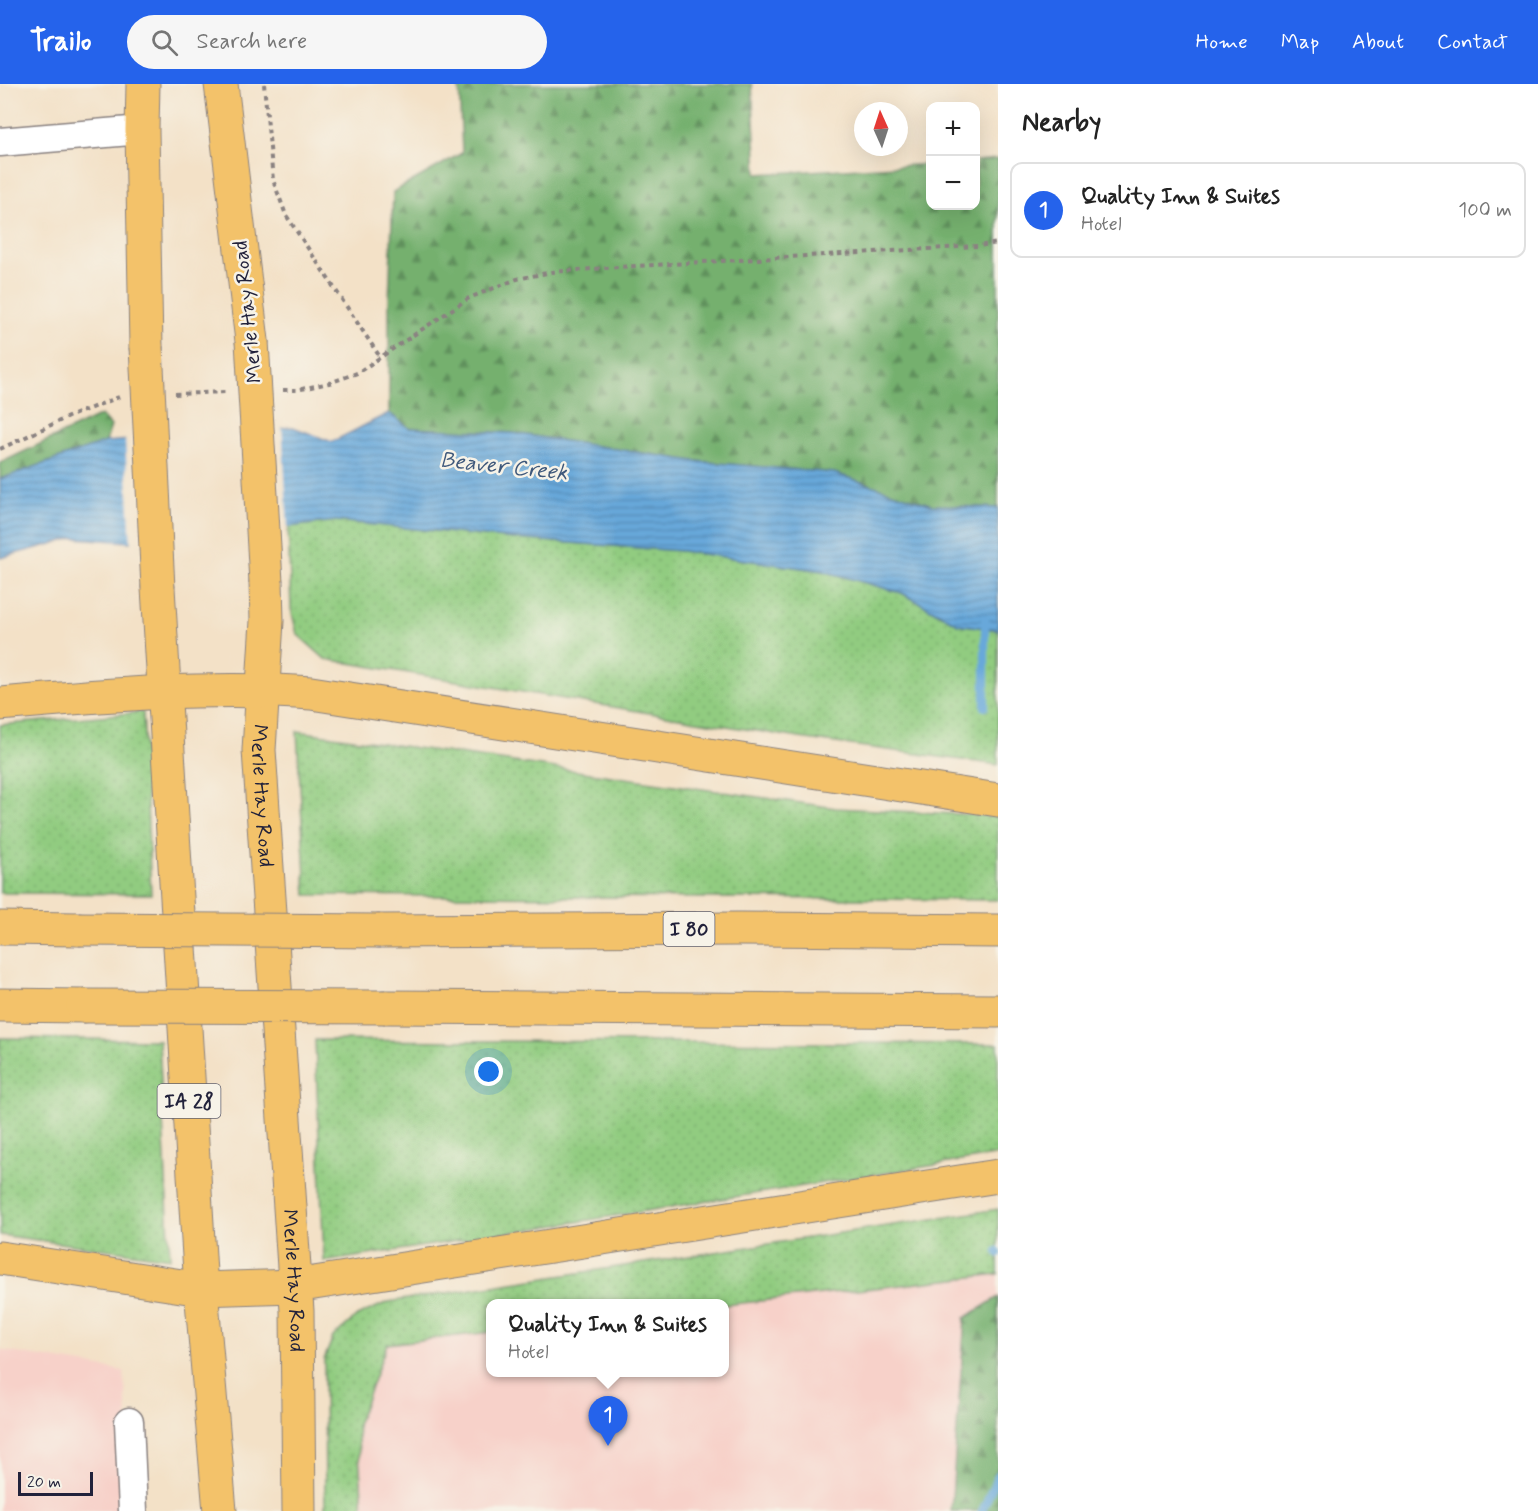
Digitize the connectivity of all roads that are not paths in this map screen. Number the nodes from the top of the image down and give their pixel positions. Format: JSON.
{"nodes":[{"id":1,"x":143,"y":84,"type":"edge"},
{"id":2,"x":221,"y":84,"type":"edge"},
{"id":3,"x":142,"y":130,"type":"junction"},
{"id":4,"x":0,"y":142,"type":"edge"},
{"id":5,"x":263,"y":690,"type":"junction"},
{"id":6,"x":164,"y":692,"type":"junction"},
{"id":7,"x":0,"y":704,"type":"edge"},
{"id":8,"x":998,"y":800,"type":"edge"},
{"id":9,"x":0,"y":928,"type":"edge"},
{"id":10,"x":998,"y":932,"type":"edge"},
{"id":11,"x":0,"y":1005,"type":"edge"},
{"id":12,"x":998,"y":1011,"type":"edge"},
{"id":13,"x":998,"y":1176,"type":"edge"},
{"id":14,"x":0,"y":1258,"type":"edge"},
{"id":15,"x":295,"y":1286,"type":"junction"},
{"id":16,"x":201,"y":1289,"type":"junction"},
{"id":17,"x":129,"y":1422,"type":"dead end"},
{"id":18,"x":133,"y":1511,"type":"edge"},
{"id":19,"x":220,"y":1511,"type":"edge"},
{"id":20,"x":299,"y":1511,"type":"edge"}],
"edges":[{"from":1,"to":3,"type":"main road"},
{"from":2,"to":5,"type":"main road","name":"Merle Hay Road","bridge":true},
{"from":3,"to":4,"type":"street"},
{"from":3,"to":6,"type":"main road","bridge":true},
{"from":5,"to":6,"type":"main road"},
{"from":5,"to":8,"type":"main road"},
{"from":5,"to":15,"type":"main road","name":"Merle Hay Road"},
{"from":6,"to":7,"type":"main road"},
{"from":6,"to":16,"type":"main road","number":"IA 28"},
{"from":9,"to":10,"type":"main road","number":"I 80","bridge":true},
{"from":11,"to":12,"type":"main road","bridge":true},
{"from":13,"to":15,"type":"main road"},
{"from":14,"to":16,"type":"main road"},
{"from":15,"to":16,"type":"main road"},
{"from":15,"to":20,"type":"main road","name":"Merle Hay Road"},
{"from":16,"to":19,"type":"main road","number":"IA 28"},
{"from":17,"to":18,"type":"street"}]}
